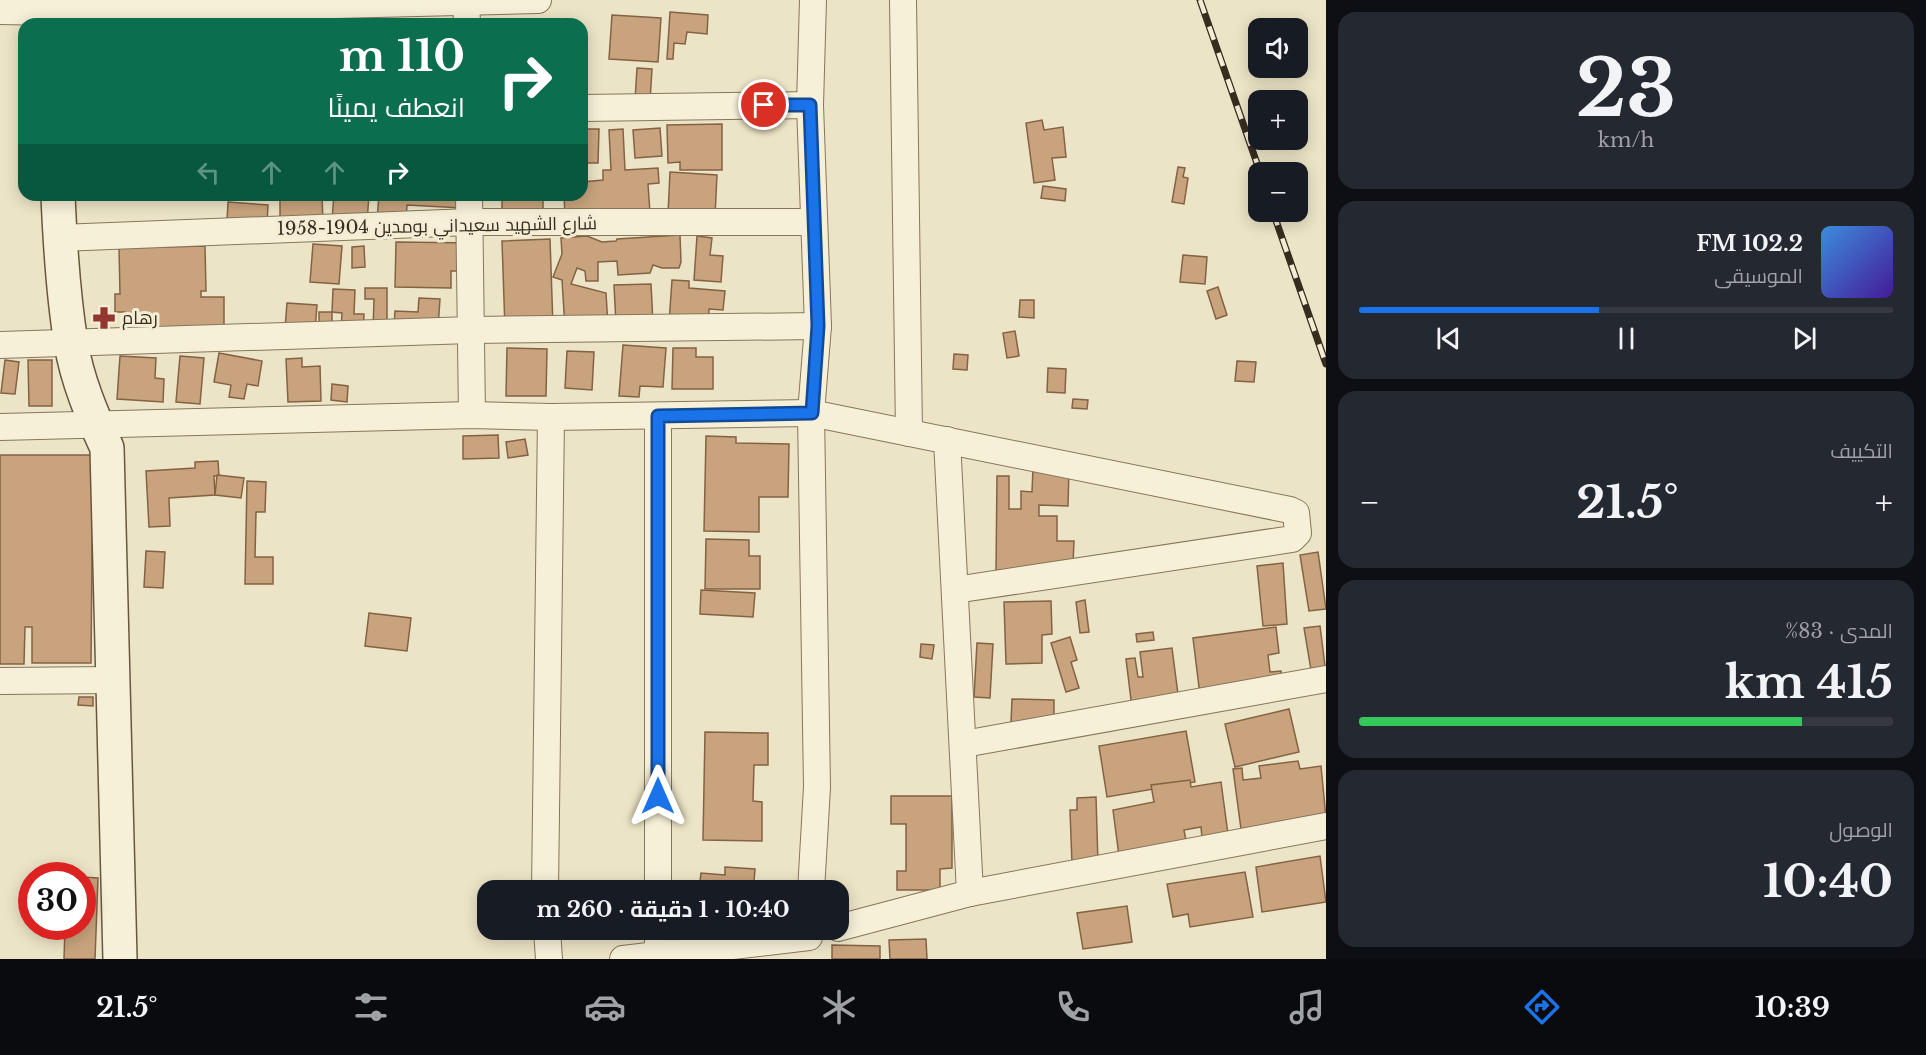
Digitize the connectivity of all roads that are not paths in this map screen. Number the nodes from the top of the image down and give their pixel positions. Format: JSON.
{"nodes":[{"id":1,"x":538,"y":0,"type":"edge"},
{"id":2,"x":813,"y":0,"type":"edge"},
{"id":3,"x":903,"y":0,"type":"edge"},
{"id":4,"x":467,"y":9,"type":"edge"},
{"id":5,"x":0,"y":11,"type":"edge"},
{"id":6,"x":51,"y":12,"type":"edge"},
{"id":7,"x":810,"y":105,"type":"junction"},
{"id":8,"x":588,"y":108,"type":"edge"},
{"id":9,"x":58,"y":201,"type":"edge"},
{"id":10,"x":469,"y":201,"type":"edge"},
{"id":11,"x":470,"y":222,"type":"junction"},
{"id":12,"x":814,"y":222,"type":"junction"},
{"id":13,"x":60,"y":238,"type":"junction"},
{"id":14,"x":818,"y":326,"type":"junction"},
{"id":15,"x":471,"y":330,"type":"junction"},
{"id":16,"x":0,"y":345,"type":"edge"},
{"id":17,"x":71,"y":345,"type":"junction"},
{"id":18,"x":812,"y":413,"type":"junction"},
{"id":19,"x":472,"y":415,"type":"junction"},
{"id":20,"x":658,"y":416,"type":"junction"},
{"id":21,"x":551,"y":417,"type":"junction"},
{"id":22,"x":96,"y":423,"type":"junction"},
{"id":23,"x":0,"y":427,"type":"edge"},
{"id":24,"x":909,"y":433,"type":"junction"},
{"id":25,"x":947,"y":440,"type":"junction"},
{"id":26,"x":955,"y":590,"type":"junction"},
{"id":27,"x":1326,"y":679,"type":"edge"},
{"id":28,"x":113,"y":680,"type":"junction"},
{"id":29,"x":0,"y":681,"type":"edge"},
{"id":30,"x":964,"y":744,"type":"junction"},
{"id":31,"x":1326,"y":826,"type":"edge"},
{"id":32,"x":545,"y":880,"type":"edge"},
{"id":33,"x":658,"y":880,"type":"edge"},
{"id":34,"x":812,"y":880,"type":"edge"},
{"id":35,"x":970,"y":893,"type":"junction"},
{"id":36,"x":849,"y":925,"type":"edge"},
{"id":37,"x":548,"y":940,"type":"edge"},
{"id":38,"x":658,"y":940,"type":"edge"},
{"id":39,"x":761,"y":940,"type":"edge"},
{"id":40,"x":657,"y":955,"type":"junction"},
{"id":41,"x":120,"y":959,"type":"edge"},
{"id":42,"x":549,"y":959,"type":"edge"},
{"id":43,"x":623,"y":959,"type":"edge"}],
"edges":[{"from":1,"to":4,"type":"street"},
{"from":2,"to":7,"type":"street"},
{"from":3,"to":24,"type":"street"},
{"from":4,"to":6,"type":"street"},
{"from":5,"to":6,"type":"street"},
{"from":7,"to":8,"type":"street"},
{"from":7,"to":12,"type":"street"},
{"from":9,"to":13,"type":"street"},
{"from":10,"to":11,"type":"street"},
{"from":11,"to":12,"type":"street","name":"شارع الشهيد سعيداني بومدين 1904-1958"},
{"from":11,"to":13,"type":"street","name":"شارع الشهيد سعيداني بومدين 1904-1958"},
{"from":11,"to":15,"type":"street"},
{"from":12,"to":14,"type":"street"},
{"from":13,"to":17,"type":"street"},
{"from":14,"to":15,"type":"street"},
{"from":14,"to":18,"type":"street"},
{"from":15,"to":17,"type":"street"},
{"from":15,"to":19,"type":"street"},
{"from":16,"to":17,"type":"street"},
{"from":17,"to":22,"type":"street"},
{"from":18,"to":20,"type":"street"},
{"from":18,"to":24,"type":"street"},
{"from":18,"to":34,"type":"street"},
{"from":19,"to":21,"type":"street"},
{"from":19,"to":22,"type":"street"},
{"from":20,"to":21,"type":"street"},
{"from":20,"to":33,"type":"street"},
{"from":21,"to":32,"type":"street"},
{"from":22,"to":23,"type":"street"},
{"from":22,"to":28,"type":"street"},
{"from":24,"to":25,"type":"street"},
{"from":25,"to":26,"type":"street"},
{"from":25,"to":26,"type":"street"},
{"from":26,"to":30,"type":"street"},
{"from":27,"to":30,"type":"street"},
{"from":28,"to":29,"type":"street"},
{"from":28,"to":41,"type":"street"},
{"from":30,"to":35,"type":"street"},
{"from":31,"to":35,"type":"street"},
{"from":35,"to":36,"type":"street"},
{"from":37,"to":42,"type":"street"},
{"from":38,"to":40,"type":"street"},
{"from":39,"to":40,"type":"street"},
{"from":40,"to":43,"type":"street"}]}
